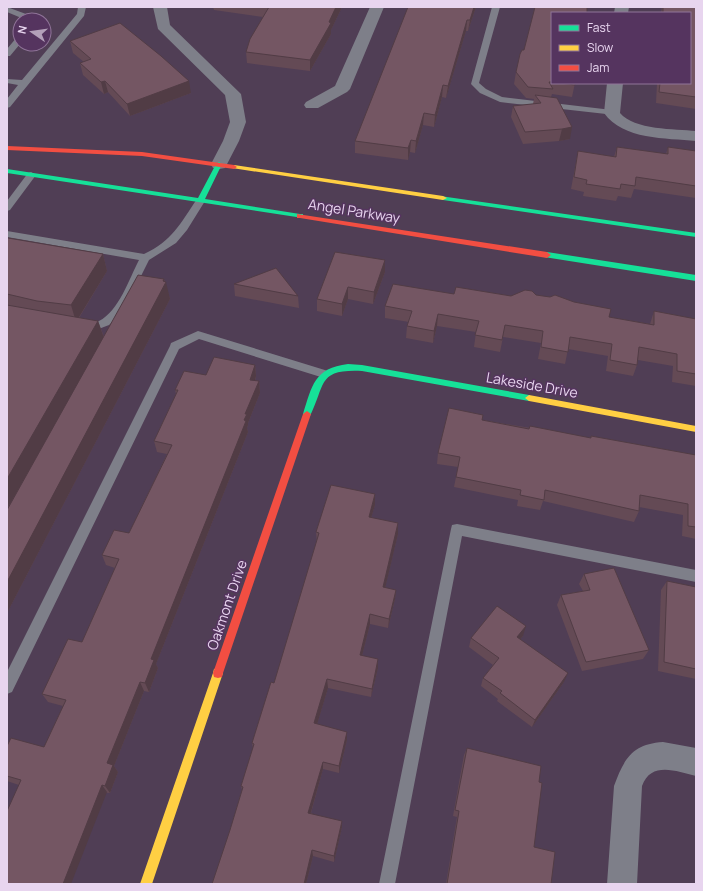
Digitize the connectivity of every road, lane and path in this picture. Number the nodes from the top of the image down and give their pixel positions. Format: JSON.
{"nodes":[{"id":1,"x":82,"y":7,"type":"edge"},
{"id":2,"x":160,"y":7,"type":"edge"},
{"id":3,"x":377,"y":7,"type":"edge"},
{"id":4,"x":496,"y":7,"type":"edge"},
{"id":5,"x":7,"y":81,"type":"edge"},
{"id":6,"x":24,"y":83,"type":"junction"},
{"id":7,"x":614,"y":84,"type":"edge"},
{"id":8,"x":7,"y":105,"type":"edge"},
{"id":9,"x":312,"y":105,"type":"dead end"},
{"id":10,"x":616,"y":118,"type":"junction"},
{"id":11,"x":696,"y":136,"type":"edge"},
{"id":12,"x":7,"y":148,"type":"edge"},
{"id":13,"x":219,"y":164,"type":"junction"},
{"id":14,"x":7,"y":171,"type":"edge"},
{"id":15,"x":31,"y":175,"type":"junction"},
{"id":16,"x":200,"y":201,"type":"junction"},
{"id":17,"x":7,"y":208,"type":"edge"},
{"id":18,"x":7,"y":234,"type":"edge"},
{"id":19,"x":696,"y":234,"type":"edge"},
{"id":20,"x":145,"y":258,"type":"junction"},
{"id":21,"x":696,"y":278,"type":"edge"},
{"id":22,"x":70,"y":326,"type":"edge"},
{"id":23,"x":324,"y":374,"type":"junction"},
{"id":24,"x":696,"y":430,"type":"edge"},
{"id":25,"x":696,"y":576,"type":"edge"},
{"id":26,"x":7,"y":687,"type":"edge"},
{"id":27,"x":696,"y":762,"type":"edge"},
{"id":28,"x":146,"y":884,"type":"edge"},
{"id":29,"x":387,"y":884,"type":"edge"},
{"id":30,"x":622,"y":884,"type":"edge"}],
"edges":[{"from":1,"to":6,"type":"lane"},
{"from":2,"to":13,"type":"street"},
{"from":3,"to":9,"type":"street"},
{"from":4,"to":10,"type":"lane"},
{"from":5,"to":6,"type":"lane"},
{"from":6,"to":8,"type":"lane"},
{"from":7,"to":10,"type":"street"},
{"from":10,"to":11,"type":"street"},
{"from":12,"to":13,"type":"main road","name":"Angel Parkway"},
{"from":13,"to":16,"type":"main road"},
{"from":13,"to":19,"type":"main road","name":"Angel Parkway"},
{"from":14,"to":15,"type":"main road","name":"Angel Parkway"},
{"from":15,"to":16,"type":"main road","name":"Angel Parkway"},
{"from":15,"to":17,"type":"lane"},
{"from":16,"to":20,"type":"lane"},
{"from":16,"to":21,"type":"main road","name":"Angel Parkway"},
{"from":18,"to":20,"type":"lane"},
{"from":20,"to":22,"type":"lane"},
{"from":23,"to":24,"type":"main road","name":"Lakeside Drive"},
{"from":23,"to":26,"type":"lane"},
{"from":23,"to":28,"type":"main road","name":"Oakmont Drive"},
{"from":25,"to":29,"type":"lane"},
{"from":27,"to":30,"type":"street"}]}
